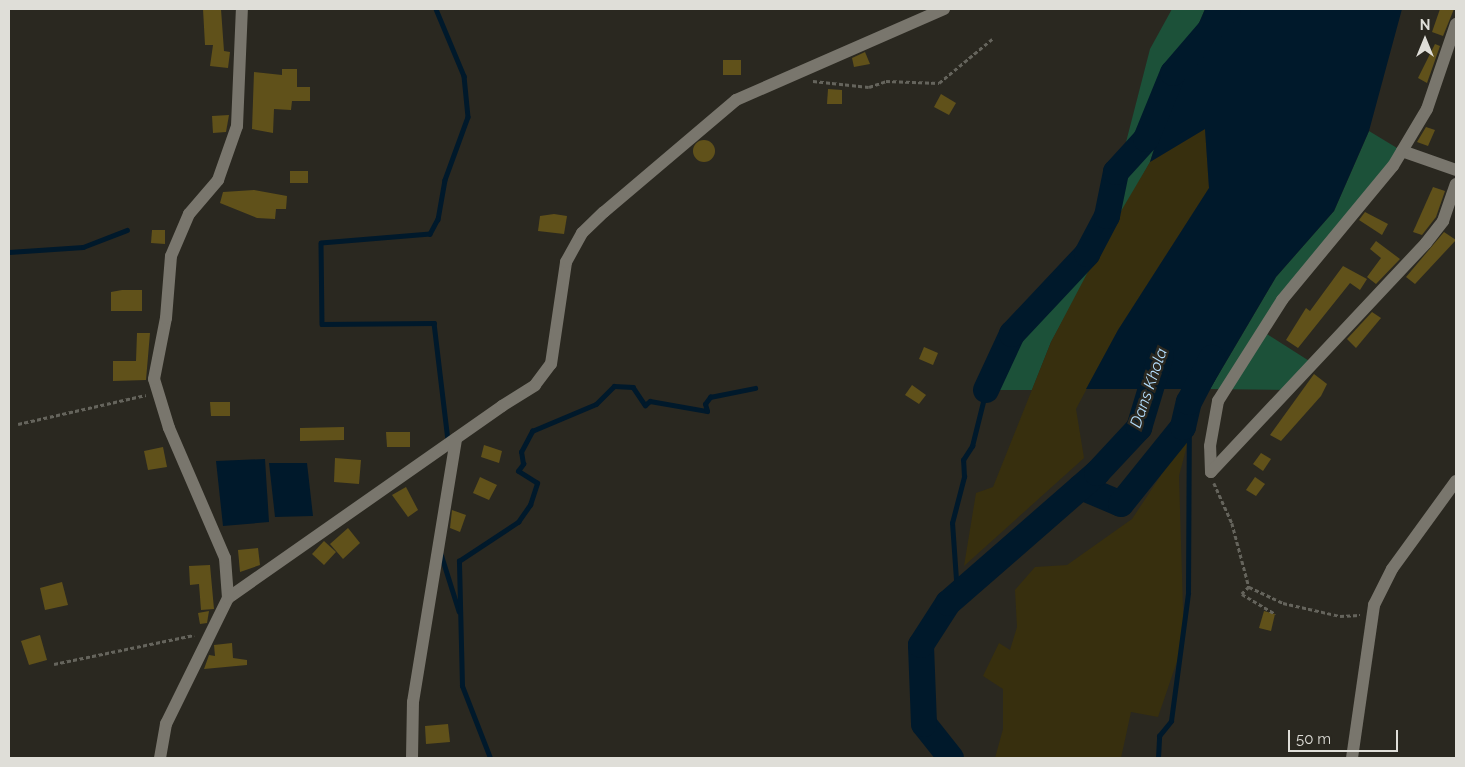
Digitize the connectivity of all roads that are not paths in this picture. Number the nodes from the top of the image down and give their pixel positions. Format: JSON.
{"nodes":[{"id":1,"x":242,"y":9,"type":"edge"},
{"id":2,"x":944,"y":9,"type":"edge"},
{"id":3,"x":1456,"y":24,"type":"edge"},
{"id":4,"x":1402,"y":151,"type":"junction"},
{"id":5,"x":1456,"y":170,"type":"edge"},
{"id":6,"x":1456,"y":184,"type":"edge"},
{"id":7,"x":456,"y":438,"type":"junction"},
{"id":8,"x":1456,"y":481,"type":"edge"},
{"id":9,"x":228,"y":598,"type":"junction"},
{"id":10,"x":160,"y":758,"type":"edge"},
{"id":11,"x":412,"y":758,"type":"edge"},
{"id":12,"x":1352,"y":758,"type":"edge"}],
"edges":[{"from":1,"to":9,"type":"street"},
{"from":2,"to":7,"type":"street"},
{"from":3,"to":4,"type":"street"},
{"from":4,"to":5,"type":"street"},
{"from":4,"to":6,"type":"street"},
{"from":7,"to":9,"type":"street"},
{"from":7,"to":11,"type":"street"},
{"from":8,"to":12,"type":"street"},
{"from":9,"to":10,"type":"street"}]}
